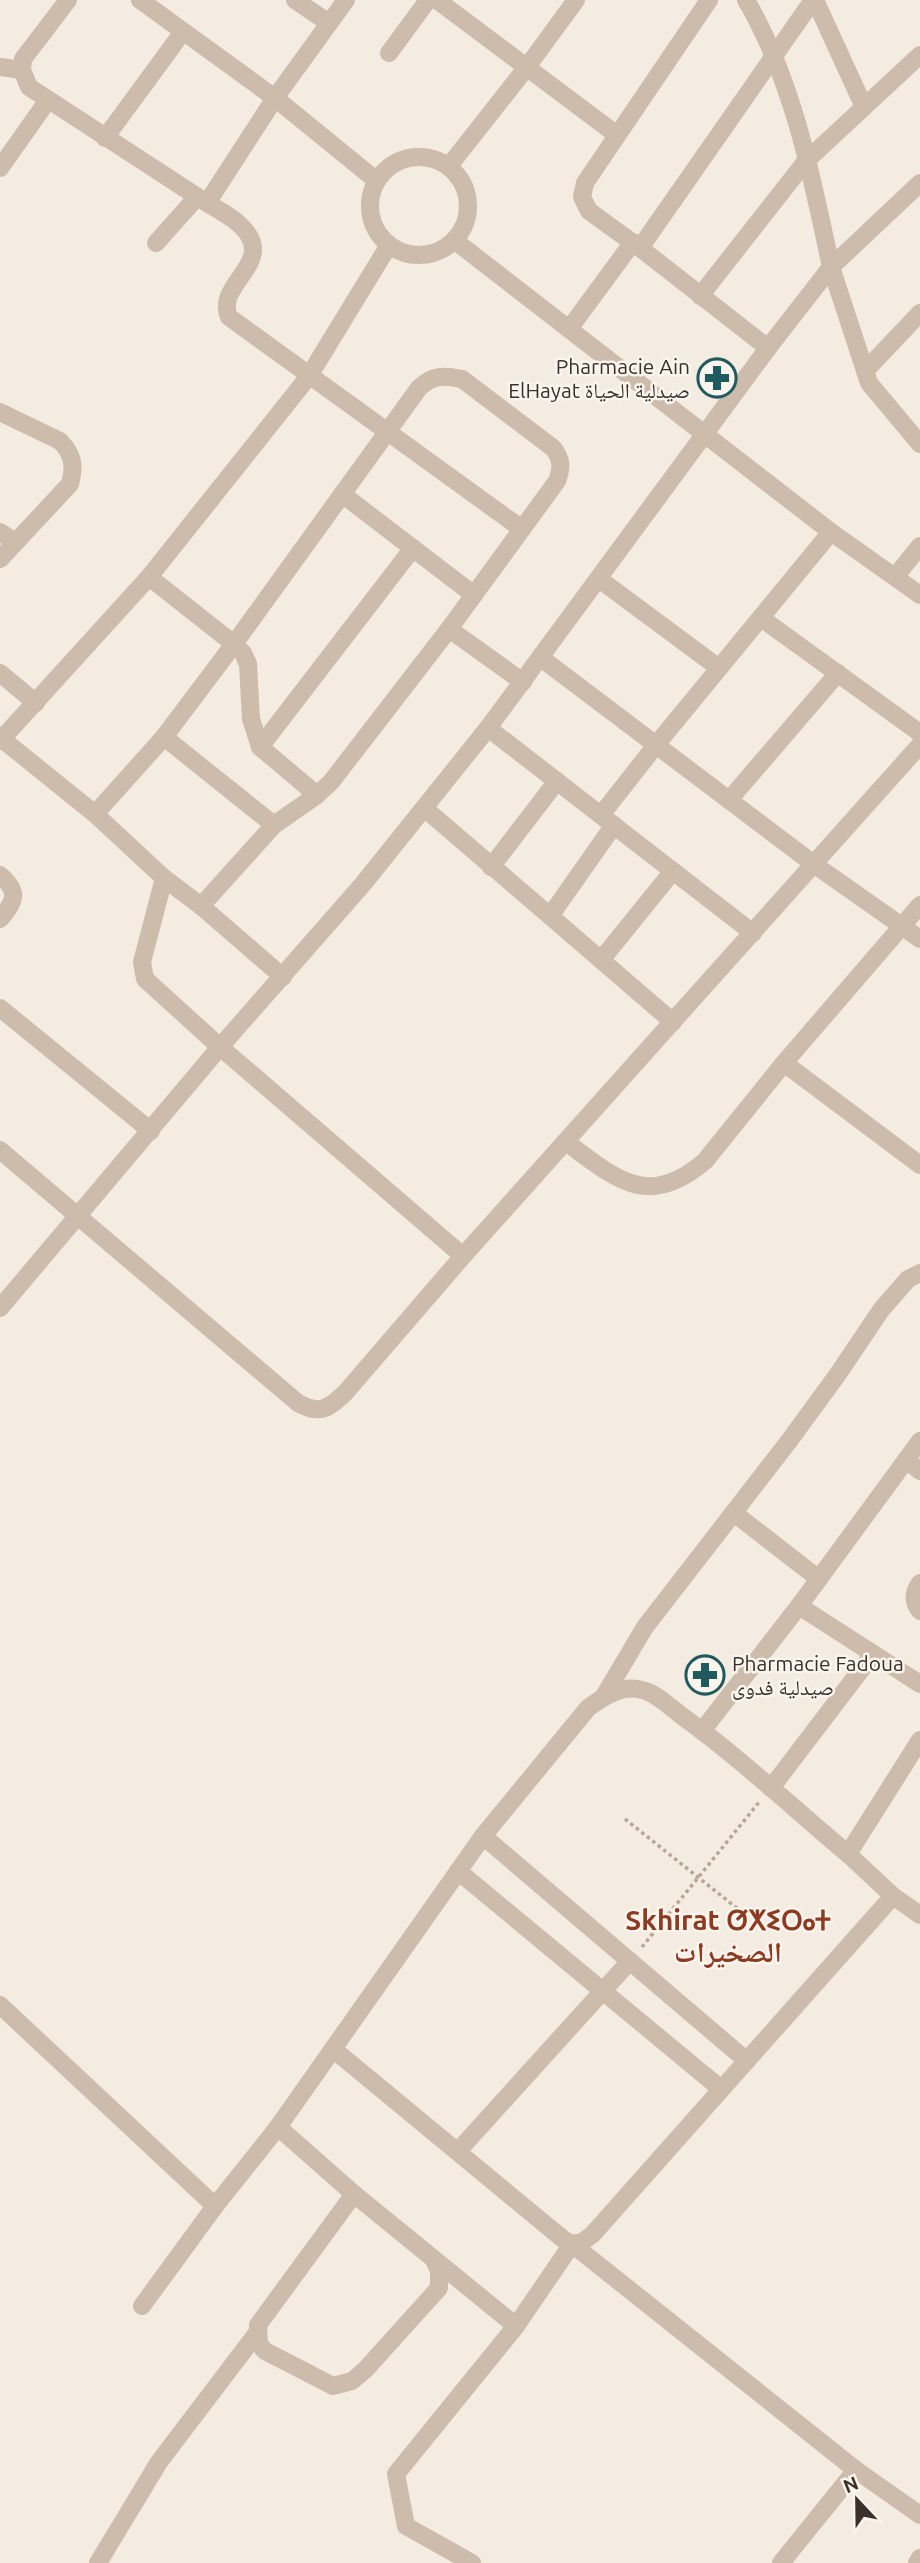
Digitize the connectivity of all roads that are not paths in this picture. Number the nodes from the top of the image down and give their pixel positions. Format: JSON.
{"nodes":[{"id":1,"x":68,"y":0,"type":"edge"},
{"id":2,"x":140,"y":0,"type":"edge"},
{"id":3,"x":295,"y":0,"type":"edge"},
{"id":4,"x":346,"y":0,"type":"edge"},
{"id":5,"x":428,"y":0,"type":"edge"},
{"id":6,"x":438,"y":0,"type":"edge"},
{"id":7,"x":576,"y":0,"type":"edge"},
{"id":8,"x":709,"y":0,"type":"edge"},
{"id":9,"x":746,"y":0,"type":"edge"},
{"id":10,"x":814,"y":0,"type":"edge"},
{"id":11,"x":329,"y":23,"type":"junction"},
{"id":12,"x":182,"y":33,"type":"junction"},
{"id":13,"x":389,"y":53,"type":"dead end"},
{"id":14,"x":920,"y":55,"type":"edge"},
{"id":15,"x":774,"y":56,"type":"junction"},
{"id":16,"x":0,"y":67,"type":"edge"},
{"id":17,"x":527,"y":67,"type":"junction"},
{"id":18,"x":22,"y":70,"type":"junction"},
{"id":19,"x":275,"y":98,"type":"junction"},
{"id":20,"x":48,"y":100,"type":"junction"},
{"id":21,"x":864,"y":107,"type":"junction"},
{"id":22,"x":617,"y":135,"type":"junction"},
{"id":23,"x":105,"y":138,"type":"junction"},
{"id":24,"x":806,"y":161,"type":"junction"},
{"id":25,"x":449,"y":166,"type":"junction"},
{"id":26,"x":0,"y":168,"type":"edge"},
{"id":27,"x":377,"y":181,"type":"junction"},
{"id":28,"x":920,"y":183,"type":"edge"},
{"id":29,"x":202,"y":200,"type":"junction"},
{"id":30,"x":454,"y":240,"type":"junction"},
{"id":31,"x":156,"y":243,"type":"dead end"},
{"id":32,"x":389,"y":245,"type":"junction"},
{"id":33,"x":636,"y":245,"type":"junction"},
{"id":34,"x":831,"y":267,"type":"junction"},
{"id":35,"x":700,"y":296,"type":"junction"},
{"id":36,"x":920,"y":313,"type":"edge"},
{"id":37,"x":569,"y":329,"type":"junction"},
{"id":38,"x":768,"y":348,"type":"junction"},
{"id":39,"x":865,"y":371,"type":"junction"},
{"id":40,"x":309,"y":376,"type":"junction"},
{"id":41,"x":0,"y":412,"type":"edge"},
{"id":42,"x":388,"y":431,"type":"junction"},
{"id":43,"x":705,"y":434,"type":"junction"},
{"id":44,"x":919,"y":442,"type":"edge"},
{"id":45,"x":342,"y":494,"type":"junction"},
{"id":46,"x":522,"y":529,"type":"junction"},
{"id":47,"x":831,"y":532,"type":"junction"},
{"id":48,"x":8,"y":537,"type":"edge"},
{"id":49,"x":920,"y":547,"type":"edge"},
{"id":50,"x":413,"y":548,"type":"junction"},
{"id":51,"x":0,"y":559,"type":"edge"},
{"id":52,"x":149,"y":577,"type":"junction"},
{"id":53,"x":895,"y":577,"type":"junction"},
{"id":54,"x":599,"y":579,"type":"junction"},
{"id":55,"x":474,"y":595,"type":"junction"},
{"id":56,"x":920,"y":595,"type":"edge"},
{"id":57,"x":761,"y":618,"type":"junction"},
{"id":58,"x":449,"y":629,"type":"junction"},
{"id":59,"x":234,"y":644,"type":"junction"},
{"id":60,"x":541,"y":657,"type":"junction"},
{"id":61,"x":719,"y":668,"type":"junction"},
{"id":62,"x":0,"y":673,"type":"edge"},
{"id":63,"x":838,"y":673,"type":"junction"},
{"id":64,"x":523,"y":682,"type":"junction"},
{"id":65,"x":36,"y":703,"type":"junction"},
{"id":66,"x":488,"y":728,"type":"junction"},
{"id":67,"x":920,"y":733,"type":"edge"},
{"id":68,"x":164,"y":737,"type":"junction"},
{"id":69,"x":1,"y":740,"type":"edge"},
{"id":70,"x":656,"y":745,"type":"junction"},
{"id":71,"x":920,"y":745,"type":"edge"},
{"id":72,"x":260,"y":747,"type":"junction"},
{"id":73,"x":557,"y":781,"type":"junction"},
{"id":74,"x":317,"y":794,"type":"junction"},
{"id":75,"x":729,"y":800,"type":"junction"},
{"id":76,"x":424,"y":808,"type":"junction"},
{"id":77,"x":96,"y":814,"type":"junction"},
{"id":78,"x":607,"y":820,"type":"junction"},
{"id":79,"x":274,"y":825,"type":"junction"},
{"id":80,"x":815,"y":865,"type":"junction"},
{"id":81,"x":491,"y":867,"type":"junction"},
{"id":82,"x":673,"y":871,"type":"junction"},
{"id":83,"x":0,"y":875,"type":"edge"},
{"id":84,"x":164,"y":878,"type":"junction"},
{"id":85,"x":920,"y":905,"type":"edge"},
{"id":86,"x":201,"y":906,"type":"junction"},
{"id":87,"x":550,"y":916,"type":"junction"},
{"id":88,"x":0,"y":919,"type":"edge"},
{"id":89,"x":901,"y":926,"type":"junction"},
{"id":90,"x":753,"y":933,"type":"junction"},
{"id":91,"x":920,"y":939,"type":"edge"},
{"id":92,"x":601,"y":960,"type":"junction"},
{"id":93,"x":283,"y":977,"type":"junction"},
{"id":94,"x":0,"y":1008,"type":"edge"},
{"id":95,"x":673,"y":1021,"type":"junction"},
{"id":96,"x":220,"y":1047,"type":"junction"},
{"id":97,"x":784,"y":1063,"type":"junction"},
{"id":98,"x":151,"y":1131,"type":"junction"},
{"id":99,"x":566,"y":1142,"type":"junction"},
{"id":100,"x":0,"y":1150,"type":"edge"},
{"id":101,"x":920,"y":1165,"type":"edge"},
{"id":102,"x":79,"y":1216,"type":"junction"},
{"id":103,"x":463,"y":1256,"type":"junction"},
{"id":104,"x":920,"y":1273,"type":"edge"},
{"id":105,"x":0,"y":1308,"type":"edge"},
{"id":106,"x":920,"y":1441,"type":"edge"},
{"id":107,"x":913,"y":1466,"type":"edge"},
{"id":108,"x":734,"y":1513,"type":"junction"},
{"id":109,"x":819,"y":1579,"type":"junction"},
{"id":110,"x":920,"y":1583,"type":"edge"},
{"id":111,"x":799,"y":1606,"type":"junction"},
{"id":112,"x":920,"y":1611,"type":"edge"},
{"id":113,"x":873,"y":1654,"type":"junction"},
{"id":114,"x":920,"y":1685,"type":"edge"},
{"id":115,"x":604,"y":1696,"type":"junction"},
{"id":116,"x":702,"y":1731,"type":"junction"},
{"id":117,"x":920,"y":1740,"type":"edge"},
{"id":118,"x":771,"y":1788,"type":"junction"},
{"id":119,"x":483,"y":1836,"type":"junction"},
{"id":120,"x":848,"y":1854,"type":"junction"},
{"id":121,"x":458,"y":1871,"type":"junction"},
{"id":122,"x":893,"y":1896,"type":"junction"},
{"id":123,"x":920,"y":1915,"type":"edge"},
{"id":124,"x":630,"y":1961,"type":"junction"},
{"id":125,"x":603,"y":1992,"type":"junction"},
{"id":126,"x":0,"y":2005,"type":"edge"},
{"id":127,"x":333,"y":2049,"type":"junction"},
{"id":128,"x":747,"y":2061,"type":"junction"},
{"id":129,"x":721,"y":2089,"type":"junction"},
{"id":130,"x":278,"y":2127,"type":"junction"},
{"id":131,"x":458,"y":2151,"type":"junction"},
{"id":132,"x":354,"y":2194,"type":"junction"},
{"id":133,"x":215,"y":2206,"type":"junction"},
{"id":134,"x":572,"y":2244,"type":"junction"},
{"id":135,"x":435,"y":2262,"type":"junction"},
{"id":136,"x":142,"y":2306,"type":"dead end"},
{"id":137,"x":516,"y":2326,"type":"junction"},
{"id":138,"x":257,"y":2333,"type":"junction"},
{"id":139,"x":856,"y":2470,"type":"junction"},
{"id":140,"x":920,"y":2515,"type":"edge"},
{"id":141,"x":920,"y":2558,"type":"edge"},
{"id":142,"x":98,"y":2563,"type":"edge"},
{"id":143,"x":472,"y":2563,"type":"edge"},
{"id":144,"x":780,"y":2563,"type":"edge"},
{"id":145,"x":918,"y":2563,"type":"edge"}],
"edges":[{"from":1,"to":18,"type":"street"},
{"from":2,"to":12,"type":"street"},
{"from":3,"to":11,"type":"street"},
{"from":4,"to":11,"type":"street"},
{"from":5,"to":13,"type":"street"},
{"from":6,"to":17,"type":"street"},
{"from":7,"to":17,"type":"street"},
{"from":8,"to":22,"type":"street"},
{"from":9,"to":15,"type":"street"},
{"from":10,"to":15,"type":"street"},
{"from":10,"to":21,"type":"street"},
{"from":11,"to":19,"type":"street"},
{"from":12,"to":19,"type":"street"},
{"from":12,"to":23,"type":"street"},
{"from":14,"to":21,"type":"street"},
{"from":15,"to":24,"type":"street"},
{"from":15,"to":33,"type":"street"},
{"from":16,"to":18,"type":"street"},
{"from":17,"to":22,"type":"street"},
{"from":17,"to":25,"type":"street"},
{"from":18,"to":20,"type":"street"},
{"from":19,"to":27,"type":"street"},
{"from":19,"to":29,"type":"street"},
{"from":20,"to":23,"type":"street"},
{"from":20,"to":26,"type":"street"},
{"from":21,"to":24,"type":"street"},
{"from":22,"to":33,"type":"street"},
{"from":23,"to":29,"type":"street"},
{"from":24,"to":34,"type":"street"},
{"from":24,"to":35,"type":"street"},
{"from":25,"to":27,"type":"street"},
{"from":25,"to":30,"type":"street"},
{"from":27,"to":32,"type":"street"},
{"from":28,"to":34,"type":"street"},
{"from":29,"to":31,"type":"street"},
{"from":29,"to":40,"type":"street"},
{"from":30,"to":32,"type":"street"},
{"from":30,"to":37,"type":"street"},
{"from":32,"to":40,"type":"street"},
{"from":33,"to":35,"type":"street"},
{"from":33,"to":37,"type":"street"},
{"from":34,"to":38,"type":"street"},
{"from":34,"to":39,"type":"street"},
{"from":35,"to":38,"type":"street"},
{"from":36,"to":39,"type":"street"},
{"from":37,"to":43,"type":"street"},
{"from":38,"to":43,"type":"street"},
{"from":39,"to":44,"type":"street"},
{"from":40,"to":42,"type":"street"},
{"from":40,"to":52,"type":"street"},
{"from":41,"to":48,"type":"street"},
{"from":42,"to":45,"type":"street"},
{"from":42,"to":46,"type":"street"},
{"from":42,"to":46,"type":"street"},
{"from":43,"to":47,"type":"street"},
{"from":43,"to":54,"type":"street"},
{"from":45,"to":50,"type":"street"},
{"from":45,"to":59,"type":"street"},
{"from":46,"to":55,"type":"street"},
{"from":47,"to":53,"type":"street"},
{"from":47,"to":57,"type":"street"},
{"from":48,"to":51,"type":"street"},
{"from":49,"to":53,"type":"street"},
{"from":50,"to":55,"type":"street"},
{"from":50,"to":72,"type":"street"},
{"from":52,"to":59,"type":"street"},
{"from":52,"to":65,"type":"street"},
{"from":53,"to":56,"type":"street"},
{"from":54,"to":60,"type":"street"},
{"from":54,"to":61,"type":"street"},
{"from":55,"to":58,"type":"street"},
{"from":57,"to":61,"type":"street"},
{"from":57,"to":63,"type":"street"},
{"from":58,"to":64,"type":"street"},
{"from":58,"to":74,"type":"street"},
{"from":59,"to":68,"type":"street"},
{"from":59,"to":72,"type":"street"},
{"from":60,"to":64,"type":"street"},
{"from":60,"to":70,"type":"street"},
{"from":61,"to":70,"type":"street"},
{"from":62,"to":65,"type":"street"},
{"from":63,"to":67,"type":"street"},
{"from":63,"to":75,"type":"street"},
{"from":64,"to":66,"type":"street"},
{"from":65,"to":69,"type":"street"},
{"from":66,"to":73,"type":"street"},
{"from":66,"to":76,"type":"street"},
{"from":68,"to":77,"type":"street"},
{"from":68,"to":79,"type":"street"},
{"from":69,"to":77,"type":"street"},
{"from":70,"to":75,"type":"street"},
{"from":70,"to":78,"type":"street"},
{"from":71,"to":80,"type":"street"},
{"from":72,"to":74,"type":"street"},
{"from":73,"to":78,"type":"street"},
{"from":73,"to":81,"type":"street"},
{"from":74,"to":79,"type":"street"},
{"from":75,"to":80,"type":"street"},
{"from":76,"to":81,"type":"street"},
{"from":76,"to":93,"type":"street"},
{"from":77,"to":84,"type":"street"},
{"from":78,"to":82,"type":"street"},
{"from":78,"to":87,"type":"street"},
{"from":79,"to":86,"type":"street"},
{"from":80,"to":89,"type":"street"},
{"from":80,"to":90,"type":"street"},
{"from":81,"to":87,"type":"street"},
{"from":82,"to":90,"type":"street"},
{"from":82,"to":92,"type":"street"},
{"from":83,"to":88,"type":"street"},
{"from":84,"to":86,"type":"street"},
{"from":84,"to":96,"type":"street"},
{"from":85,"to":89,"type":"street"},
{"from":86,"to":93,"type":"street"},
{"from":87,"to":92,"type":"street"},
{"from":89,"to":91,"type":"street"},
{"from":89,"to":97,"type":"street"},
{"from":90,"to":95,"type":"street"},
{"from":92,"to":95,"type":"street"},
{"from":93,"to":96,"type":"street"},
{"from":94,"to":98,"type":"street"},
{"from":95,"to":99,"type":"street"},
{"from":96,"to":98,"type":"street"},
{"from":96,"to":103,"type":"street"},
{"from":97,"to":99,"type":"street"},
{"from":97,"to":101,"type":"street"},
{"from":98,"to":102,"type":"street"},
{"from":99,"to":103,"type":"street"},
{"from":100,"to":102,"type":"street"},
{"from":102,"to":103,"type":"street"},
{"from":102,"to":105,"type":"street"},
{"from":104,"to":108,"type":"street"},
{"from":106,"to":107,"type":"street"},
{"from":107,"to":109,"type":"street"},
{"from":108,"to":109,"type":"street"},
{"from":108,"to":115,"type":"street"},
{"from":109,"to":111,"type":"street"},
{"from":110,"to":112,"type":"street"},
{"from":111,"to":113,"type":"street"},
{"from":111,"to":116,"type":"street"},
{"from":113,"to":114,"type":"street"},
{"from":113,"to":118,"type":"street"},
{"from":115,"to":116,"type":"street"},
{"from":115,"to":119,"type":"street"},
{"from":116,"to":118,"type":"street"},
{"from":117,"to":120,"type":"street"},
{"from":118,"to":120,"type":"street"},
{"from":119,"to":121,"type":"street"},
{"from":119,"to":124,"type":"street"},
{"from":120,"to":122,"type":"street"},
{"from":121,"to":125,"type":"street"},
{"from":121,"to":127,"type":"street"},
{"from":122,"to":123,"type":"street"},
{"from":122,"to":128,"type":"street"},
{"from":124,"to":125,"type":"street"},
{"from":124,"to":128,"type":"street"},
{"from":125,"to":129,"type":"street"},
{"from":125,"to":131,"type":"street"},
{"from":126,"to":133,"type":"street"},
{"from":127,"to":130,"type":"street"},
{"from":127,"to":131,"type":"street"},
{"from":128,"to":129,"type":"street"},
{"from":129,"to":134,"type":"street"},
{"from":130,"to":132,"type":"street"},
{"from":130,"to":133,"type":"street"},
{"from":131,"to":134,"type":"street"},
{"from":132,"to":135,"type":"street"},
{"from":132,"to":138,"type":"street"},
{"from":133,"to":136,"type":"street"},
{"from":134,"to":137,"type":"street"},
{"from":134,"to":139,"type":"street"},
{"from":135,"to":137,"type":"street"},
{"from":135,"to":138,"type":"street"},
{"from":137,"to":143,"type":"street"},
{"from":138,"to":142,"type":"street"},
{"from":139,"to":140,"type":"street"},
{"from":139,"to":144,"type":"street"},
{"from":141,"to":145,"type":"street"}]}
